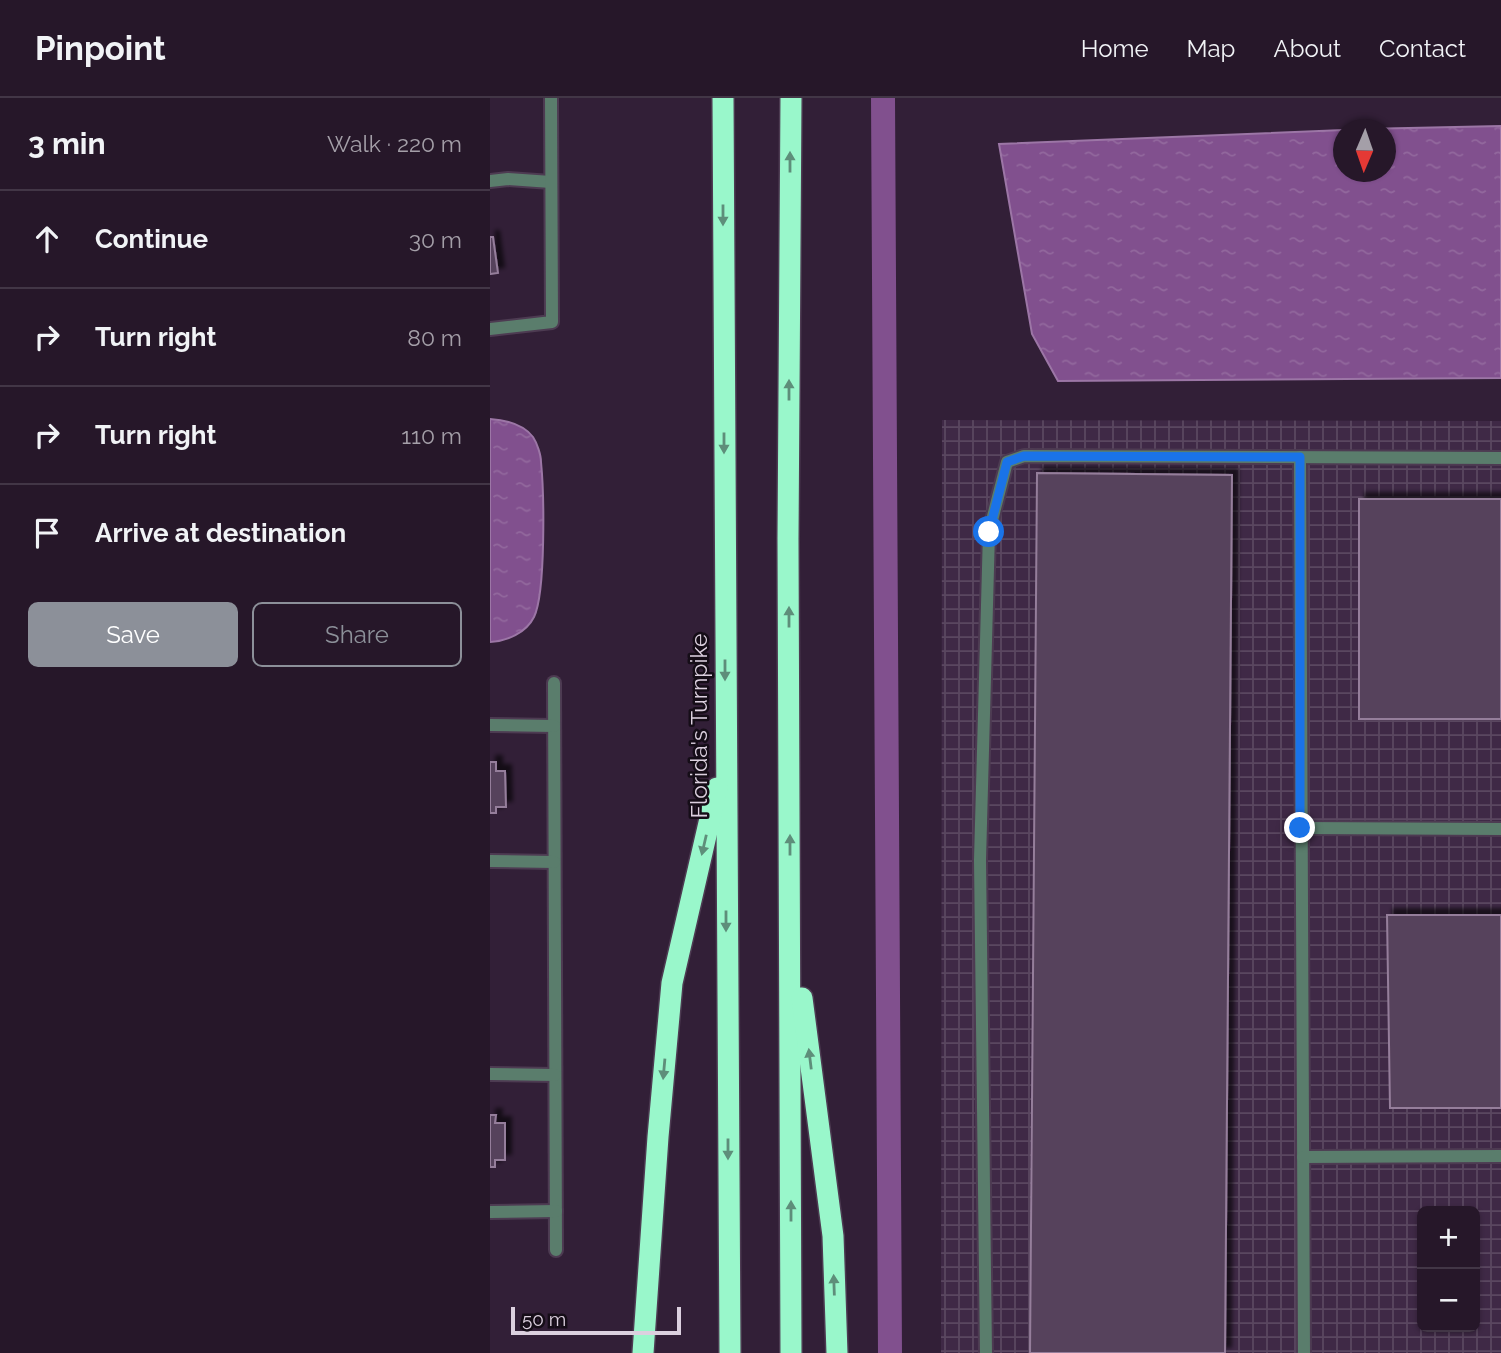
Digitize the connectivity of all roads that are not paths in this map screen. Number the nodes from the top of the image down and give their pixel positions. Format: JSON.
{"nodes":[{"id":1,"x":551,"y":98,"type":"edge"},
{"id":2,"x":723,"y":98,"type":"edge"},
{"id":3,"x":791,"y":98,"type":"edge"},
{"id":4,"x":490,"y":181,"type":"edge"},
{"id":5,"x":551,"y":182,"type":"junction"},
{"id":6,"x":490,"y":329,"type":"edge"},
{"id":7,"x":1300,"y":457,"type":"junction"},
{"id":8,"x":1501,"y":457,"type":"edge"},
{"id":9,"x":554,"y":683,"type":"dead end"},
{"id":10,"x":490,"y":725,"type":"edge"},
{"id":11,"x":554,"y":726,"type":"junction"},
{"id":12,"x":725,"y":755,"type":"junction"},
{"id":13,"x":1300,"y":828,"type":"junction"},
{"id":14,"x":1501,"y":830,"type":"edge"},
{"id":15,"x":490,"y":861,"type":"edge"},
{"id":16,"x":554,"y":862,"type":"junction"},
{"id":17,"x":790,"y":913,"type":"junction"},
{"id":18,"x":490,"y":1074,"type":"edge"},
{"id":19,"x":555,"y":1075,"type":"junction"},
{"id":20,"x":1501,"y":1156,"type":"edge"},
{"id":21,"x":1303,"y":1157,"type":"junction"},
{"id":22,"x":556,"y":1211,"type":"junction"},
{"id":23,"x":490,"y":1212,"type":"edge"},
{"id":24,"x":556,"y":1250,"type":"dead end"},
{"id":25,"x":643,"y":1353,"type":"edge"},
{"id":26,"x":730,"y":1353,"type":"edge"},
{"id":27,"x":791,"y":1353,"type":"edge"},
{"id":28,"x":836,"y":1353,"type":"edge"},
{"id":29,"x":986,"y":1353,"type":"edge"},
{"id":30,"x":1304,"y":1353,"type":"edge"}],
"edges":[{"from":1,"to":5,"type":"lane"},
{"from":2,"to":12,"type":"highway","name":"Florida's Turnpike","one_way":true},
{"from":17,"to":3,"type":"highway","one_way":true},
{"from":4,"to":5,"type":"lane"},
{"from":5,"to":6,"type":"lane"},
{"from":7,"to":8,"type":"lane"},
{"from":7,"to":13,"type":"lane"},
{"from":7,"to":29,"type":"lane"},
{"from":9,"to":11,"type":"lane"},
{"from":10,"to":11,"type":"lane"},
{"from":11,"to":16,"type":"lane"},
{"from":12,"to":25,"type":"highway","one_way":true},
{"from":12,"to":26,"type":"highway","name":"Florida's Turnpike","one_way":true},
{"from":13,"to":14,"type":"lane"},
{"from":13,"to":21,"type":"lane"},
{"from":15,"to":16,"type":"lane"},
{"from":16,"to":19,"type":"lane"},
{"from":27,"to":17,"type":"highway","one_way":true},
{"from":28,"to":17,"type":"highway","one_way":true},
{"from":18,"to":19,"type":"lane"},
{"from":19,"to":22,"type":"lane"},
{"from":20,"to":21,"type":"lane"},
{"from":21,"to":30,"type":"lane"},
{"from":22,"to":23,"type":"lane"},
{"from":22,"to":24,"type":"lane"}]}
